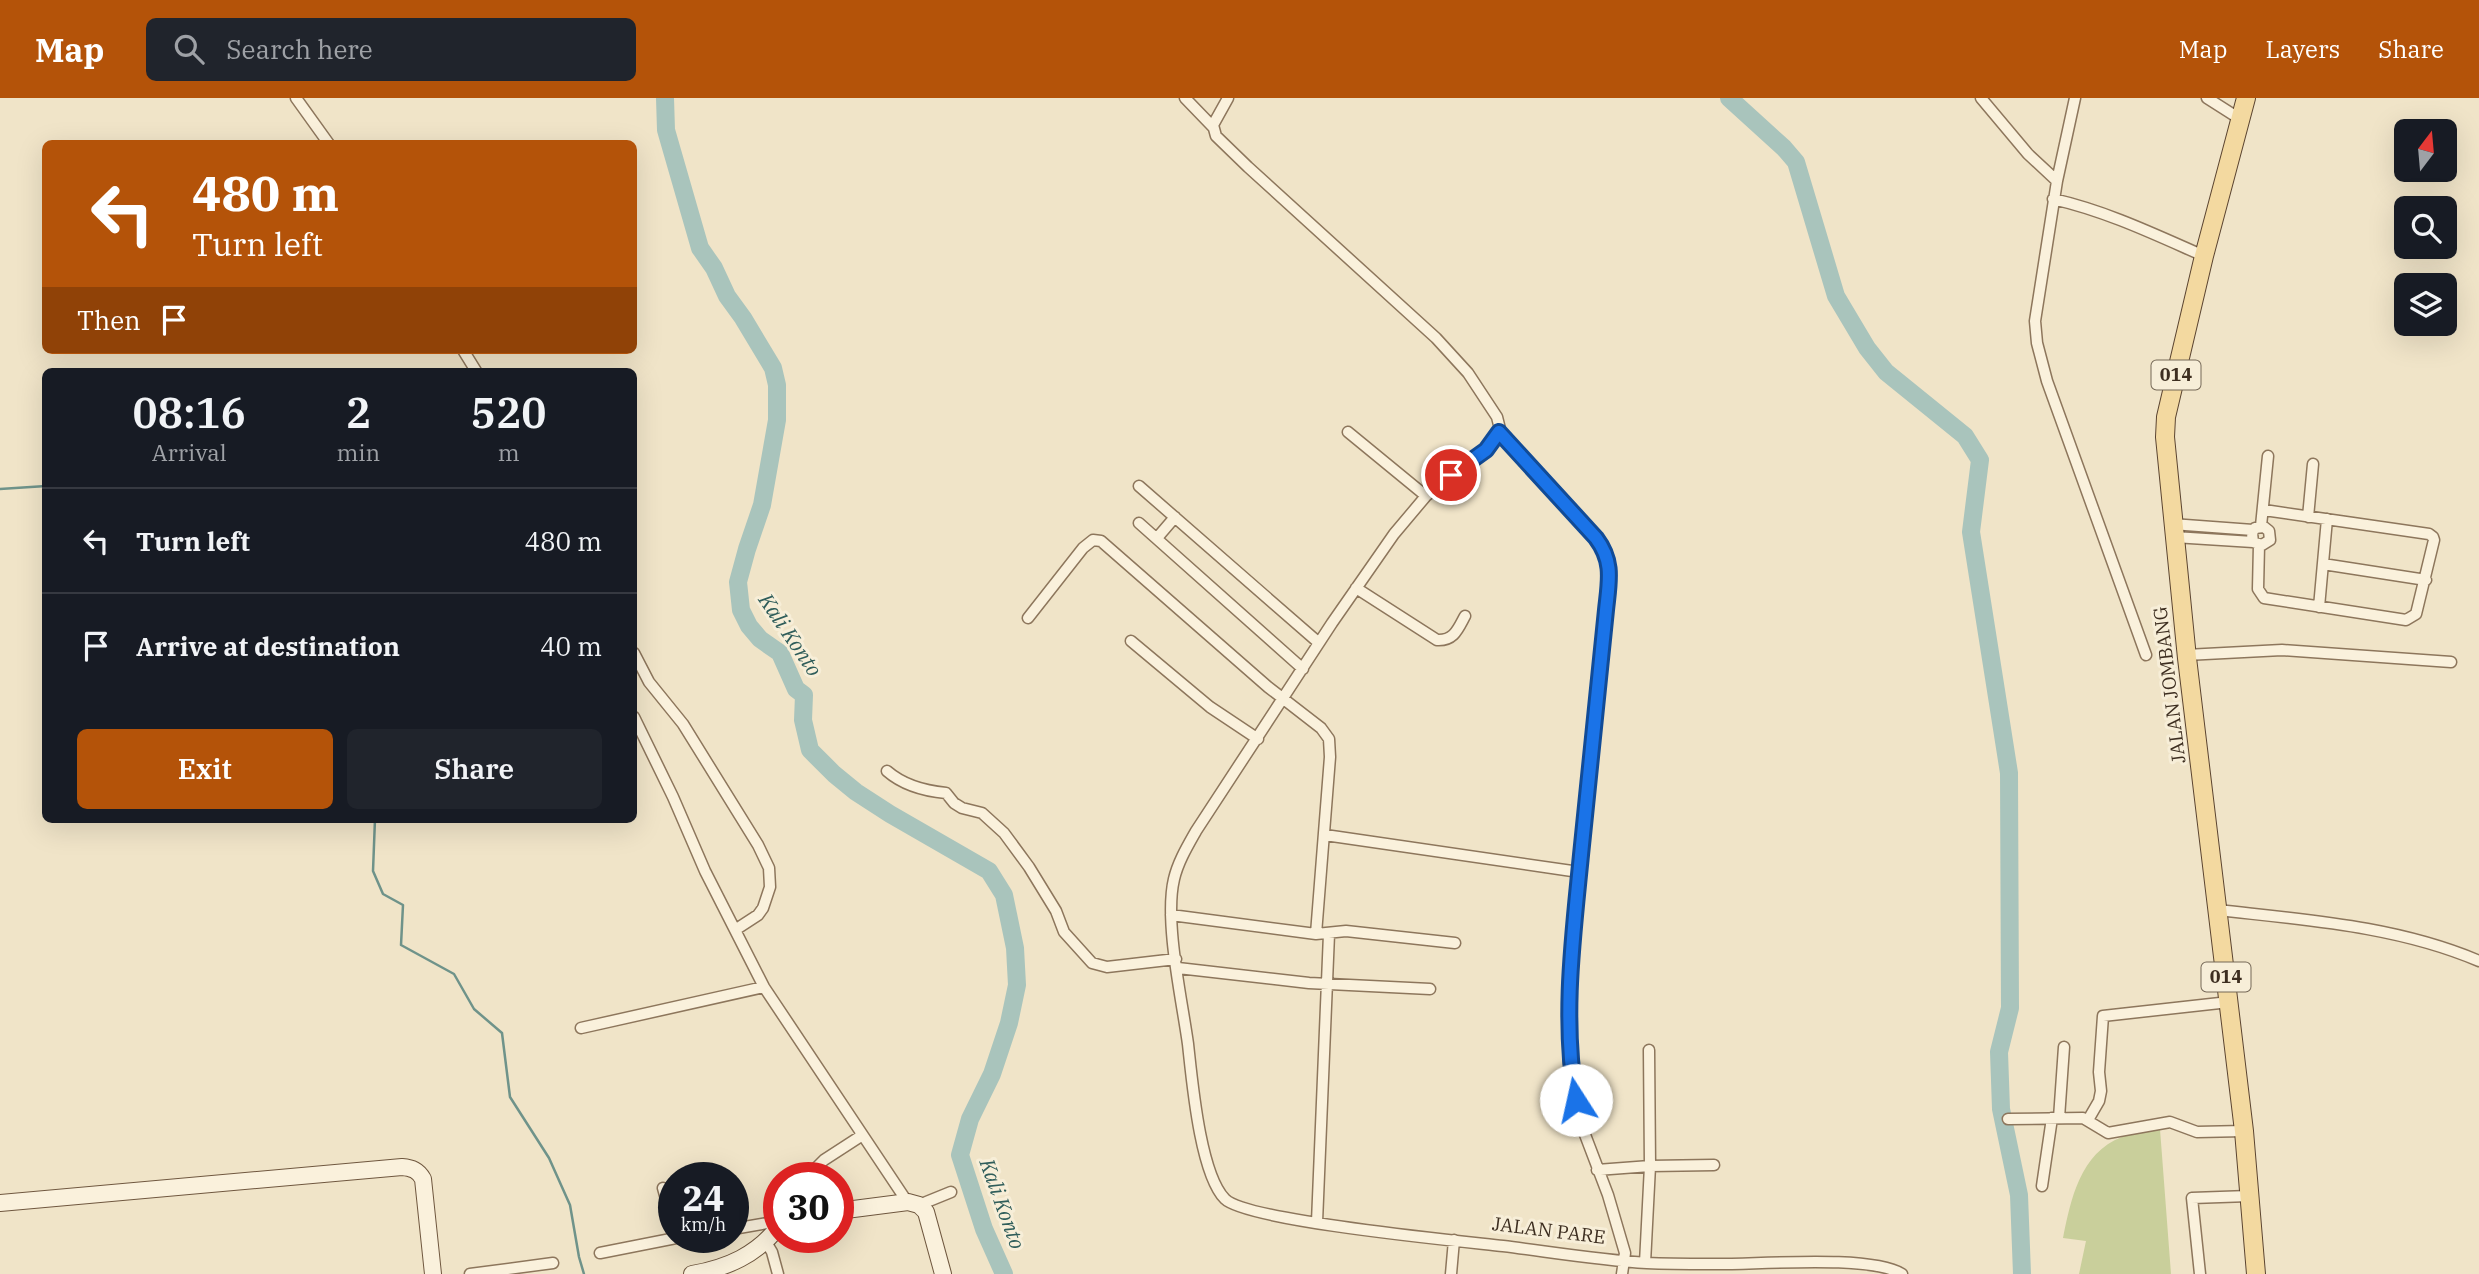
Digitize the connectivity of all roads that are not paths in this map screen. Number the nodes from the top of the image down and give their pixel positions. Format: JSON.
{"nodes":[{"id":1,"x":296,"y":98,"type":"edge"},
{"id":2,"x":1185,"y":98,"type":"edge"},
{"id":3,"x":1228,"y":98,"type":"edge"},
{"id":4,"x":1981,"y":98,"type":"edge"},
{"id":5,"x":2075,"y":98,"type":"edge"},
{"id":6,"x":2207,"y":98,"type":"edge"},
{"id":7,"x":2246,"y":98,"type":"edge"},
{"id":8,"x":2240,"y":119,"type":"junction"},
{"id":9,"x":1213,"y":127,"type":"junction"},
{"id":10,"x":326,"y":140,"type":"edge"},
{"id":11,"x":2057,"y":181,"type":"junction"},
{"id":12,"x":2053,"y":200,"type":"junction"},
{"id":13,"x":2204,"y":256,"type":"junction"},
{"id":14,"x":1348,"y":432,"type":"dead end"},
{"id":15,"x":1499,"y":432,"type":"junction"},
{"id":16,"x":2268,"y":456,"type":"dead end"},
{"id":17,"x":2313,"y":464,"type":"dead end"},
{"id":18,"x":1139,"y":486,"type":"dead end"},
{"id":19,"x":1426,"y":496,"type":"junction"},
{"id":20,"x":2264,"y":510,"type":"junction"},
{"id":21,"x":1175,"y":517,"type":"junction"},
{"id":22,"x":2308,"y":517,"type":"junction"},
{"id":23,"x":2327,"y":519,"type":"junction"},
{"id":24,"x":1139,"y":523,"type":"dead end"},
{"id":25,"x":2173,"y":531,"type":"junction"},
{"id":26,"x":2257,"y":536,"type":"junction"},
{"id":27,"x":1157,"y":538,"type":"junction"},
{"id":28,"x":2323,"y":564,"type":"junction"},
{"id":29,"x":2426,"y":580,"type":"junction"},
{"id":30,"x":1356,"y":588,"type":"junction"},
{"id":31,"x":2319,"y":607,"type":"junction"},
{"id":32,"x":1465,"y":616,"type":"dead end"},
{"id":33,"x":1028,"y":618,"type":"dead end"},
{"id":34,"x":1131,"y":641,"type":"dead end"},
{"id":35,"x":1320,"y":643,"type":"junction"},
{"id":36,"x":2146,"y":655,"type":"dead end"},
{"id":37,"x":2186,"y":657,"type":"junction"},
{"id":38,"x":637,"y":659,"type":"edge"},
{"id":39,"x":2451,"y":662,"type":"dead end"},
{"id":40,"x":1303,"y":669,"type":"junction"},
{"id":41,"x":1284,"y":699,"type":"junction"},
{"id":42,"x":637,"y":723,"type":"edge"},
{"id":43,"x":1258,"y":739,"type":"junction"},
{"id":44,"x":887,"y":771,"type":"dead end"},
{"id":45,"x":1325,"y":835,"type":"junction"},
{"id":46,"x":1579,"y":872,"type":"junction"},
{"id":47,"x":2218,"y":910,"type":"junction"},
{"id":48,"x":1171,"y":915,"type":"junction"},
{"id":49,"x":734,"y":930,"type":"junction"},
{"id":50,"x":1316,"y":934,"type":"junction"},
{"id":51,"x":1329,"y":934,"type":"junction"},
{"id":52,"x":1455,"y":943,"type":"dead end"},
{"id":53,"x":2479,"y":961,"type":"edge"},
{"id":54,"x":1177,"y":964,"type":"junction"},
{"id":55,"x":1326,"y":984,"type":"junction"},
{"id":56,"x":764,"y":987,"type":"junction"},
{"id":57,"x":1430,"y":989,"type":"dead end"},
{"id":58,"x":2229,"y":1002,"type":"junction"},
{"id":59,"x":581,"y":1028,"type":"dead end"},
{"id":60,"x":2064,"y":1047,"type":"dead end"},
{"id":61,"x":1649,"y":1051,"type":"dead end"},
{"id":62,"x":2055,"y":1118,"type":"junction"},
{"id":63,"x":2008,"y":1119,"type":"dead end"},
{"id":64,"x":2088,"y":1120,"type":"junction"},
{"id":65,"x":2244,"y":1130,"type":"junction"},
{"id":66,"x":862,"y":1136,"type":"junction"},
{"id":67,"x":822,"y":1162,"type":"edge"},
{"id":68,"x":1714,"y":1165,"type":"dead end"},
{"id":69,"x":1650,"y":1166,"type":"junction"},
{"id":70,"x":1597,"y":1170,"type":"junction"},
{"id":71,"x":2042,"y":1186,"type":"dead end"},
{"id":72,"x":951,"y":1192,"type":"dead end"},
{"id":73,"x":2249,"y":1196,"type":"junction"},
{"id":74,"x":0,"y":1203,"type":"edge"},
{"id":75,"x":914,"y":1204,"type":"junction"},
{"id":76,"x":854,"y":1210,"type":"edge"},
{"id":77,"x":1317,"y":1222,"type":"junction"},
{"id":78,"x":1454,"y":1240,"type":"junction"},
{"id":79,"x":658,"y":1241,"type":"edge"},
{"id":80,"x":763,"y":1243,"type":"edge"},
{"id":81,"x":600,"y":1253,"type":"dead end"},
{"id":82,"x":772,"y":1253,"type":"edge"},
{"id":83,"x":1625,"y":1261,"type":"junction"},
{"id":84,"x":553,"y":1263,"type":"dead end"},
{"id":85,"x":1645,"y":1263,"type":"junction"},
{"id":86,"x":433,"y":1274,"type":"edge"},
{"id":87,"x":470,"y":1274,"type":"edge"},
{"id":88,"x":692,"y":1274,"type":"edge"},
{"id":89,"x":778,"y":1274,"type":"edge"},
{"id":90,"x":943,"y":1274,"type":"edge"},
{"id":91,"x":1451,"y":1274,"type":"edge"},
{"id":92,"x":1622,"y":1274,"type":"edge"},
{"id":93,"x":1902,"y":1274,"type":"edge"},
{"id":94,"x":2200,"y":1274,"type":"edge"},
{"id":95,"x":2256,"y":1274,"type":"edge"}],
"edges":[{"from":1,"to":10,"type":"street"},
{"from":2,"to":9,"type":"street"},
{"from":3,"to":9,"type":"street"},
{"from":4,"to":11,"type":"street"},
{"from":5,"to":11,"type":"street"},
{"from":6,"to":8,"type":"street"},
{"from":7,"to":8,"type":"main road","name":"JALAN JOMBANG","number":"014"},
{"from":8,"to":13,"type":"main road","name":"JALAN JOMBANG","number":"014"},
{"from":9,"to":15,"type":"street"},
{"from":11,"to":12,"type":"street"},
{"from":12,"to":13,"type":"street"},
{"from":12,"to":36,"type":"street"},
{"from":13,"to":25,"type":"main road","name":"JALAN JOMBANG","number":"014"},
{"from":14,"to":19,"type":"street"},
{"from":15,"to":19,"type":"street","name":"JALAN PARE"},
{"from":15,"to":46,"type":"street"},
{"from":16,"to":20,"type":"street"},
{"from":17,"to":22,"type":"street"},
{"from":18,"to":21,"type":"street"},
{"from":19,"to":30,"type":"street","name":"JALAN PARE"},
{"from":20,"to":22,"type":"street"},
{"from":20,"to":26,"type":"street"},
{"from":21,"to":27,"type":"street"},
{"from":21,"to":35,"type":"street"},
{"from":22,"to":23,"type":"street"},
{"from":23,"to":28,"type":"street"},
{"from":23,"to":29,"type":"street"},
{"from":24,"to":27,"type":"street"},
{"from":25,"to":26,"type":"street"},
{"from":25,"to":37,"type":"main road","name":"JALAN JOMBANG","number":"014"},
{"from":26,"to":31,"type":"street"},
{"from":27,"to":40,"type":"street"},
{"from":28,"to":29,"type":"street"},
{"from":28,"to":31,"type":"street"},
{"from":29,"to":31,"type":"street"},
{"from":30,"to":32,"type":"street"},
{"from":30,"to":35,"type":"street","name":"JALAN PARE"},
{"from":33,"to":41,"type":"street"},
{"from":34,"to":43,"type":"street"},
{"from":35,"to":40,"type":"street","name":"JALAN PARE"},
{"from":37,"to":39,"type":"street"},
{"from":37,"to":47,"type":"main road","name":"JALAN JOMBANG","number":"014"},
{"from":38,"to":49,"type":"street"},
{"from":40,"to":41,"type":"street","name":"JALAN PARE"},
{"from":41,"to":43,"type":"street","name":"JALAN PARE"},
{"from":41,"to":45,"type":"street"},
{"from":42,"to":49,"type":"street"},
{"from":43,"to":48,"type":"street","name":"JALAN PARE"},
{"from":44,"to":54,"type":"street"},
{"from":45,"to":46,"type":"street"},
{"from":45,"to":50,"type":"street"},
{"from":46,"to":70,"type":"street"},
{"from":47,"to":53,"type":"street"},
{"from":47,"to":58,"type":"main road","name":"JALAN JOMBANG","number":"014"},
{"from":48,"to":50,"type":"street"},
{"from":48,"to":54,"type":"street","name":"JALAN PARE"},
{"from":49,"to":56,"type":"street"},
{"from":50,"to":51,"type":"street"},
{"from":51,"to":52,"type":"street"},
{"from":51,"to":55,"type":"street"},
{"from":54,"to":55,"type":"street"},
{"from":54,"to":77,"type":"street","name":"JALAN PARE"},
{"from":55,"to":57,"type":"street"},
{"from":55,"to":77,"type":"street"},
{"from":56,"to":59,"type":"street"},
{"from":56,"to":66,"type":"street"},
{"from":58,"to":64,"type":"street"},
{"from":58,"to":65,"type":"main road","name":"JALAN JOMBANG","number":"014"},
{"from":60,"to":62,"type":"street"},
{"from":61,"to":69,"type":"street"},
{"from":62,"to":63,"type":"street"},
{"from":62,"to":64,"type":"street"},
{"from":62,"to":71,"type":"street"},
{"from":64,"to":65,"type":"street"},
{"from":65,"to":73,"type":"main road","name":"JALAN JOMBANG","number":"014"},
{"from":66,"to":67,"type":"street"},
{"from":66,"to":75,"type":"street"},
{"from":68,"to":69,"type":"street"},
{"from":69,"to":70,"type":"street"},
{"from":69,"to":85,"type":"street"},
{"from":70,"to":83,"type":"street"},
{"from":72,"to":75,"type":"street"},
{"from":73,"to":94,"type":"street"},
{"from":73,"to":95,"type":"main road","name":"JALAN JOMBANG","number":"014"},
{"from":74,"to":86,"type":"street"},
{"from":75,"to":76,"type":"street"},
{"from":75,"to":90,"type":"street"},
{"from":77,"to":78,"type":"street","name":"JALAN PARE"},
{"from":78,"to":83,"type":"street","name":"JALAN PARE"},
{"from":78,"to":91,"type":"street"},
{"from":79,"to":81,"type":"street"},
{"from":80,"to":88,"type":"street"},
{"from":82,"to":89,"type":"street"},
{"from":83,"to":85,"type":"street","name":"JALAN PARE"},
{"from":83,"to":92,"type":"street"},
{"from":84,"to":87,"type":"street"},
{"from":85,"to":93,"type":"street","name":"JALAN PARE"}]}
